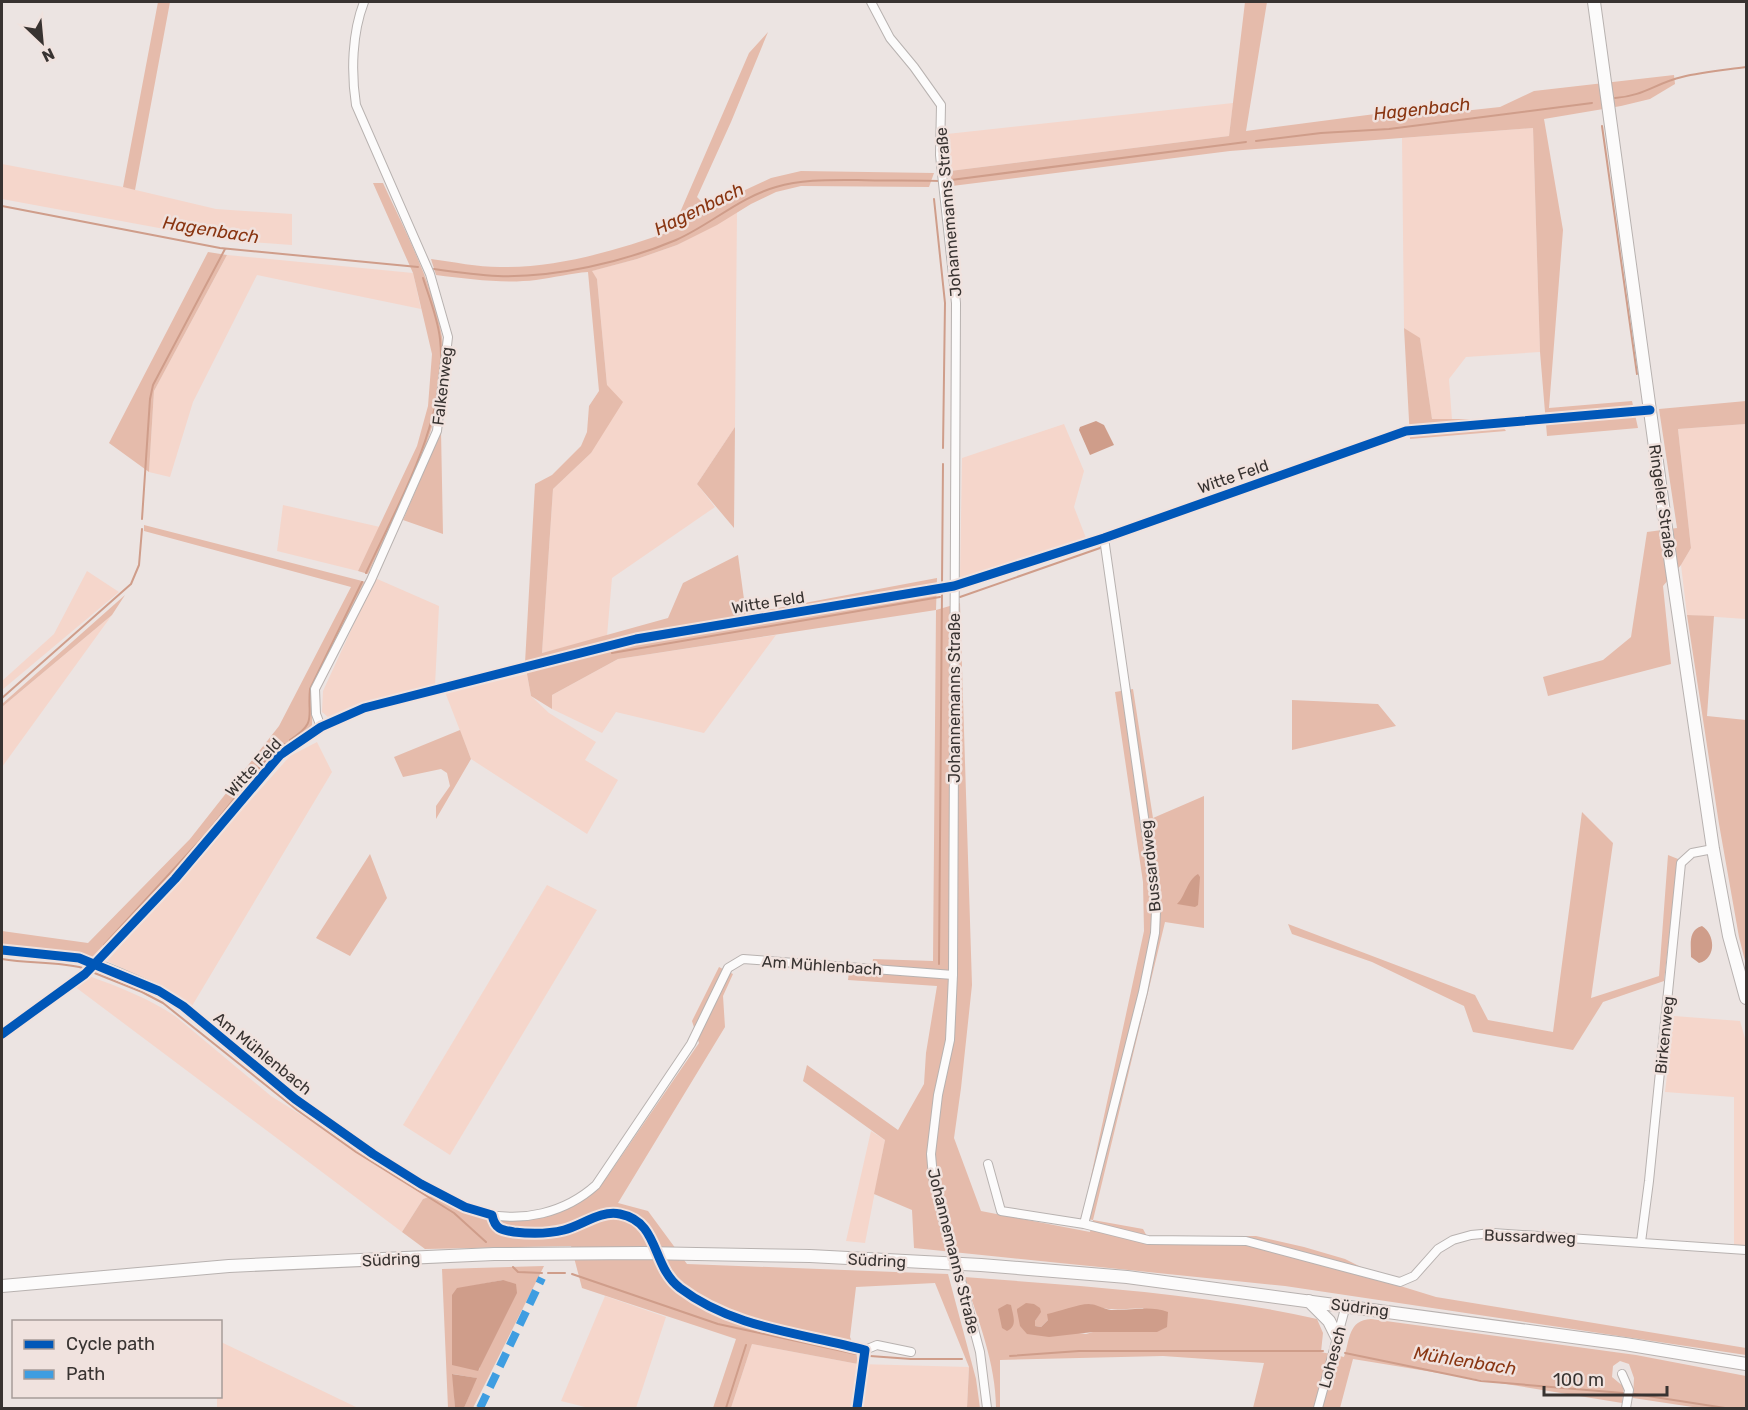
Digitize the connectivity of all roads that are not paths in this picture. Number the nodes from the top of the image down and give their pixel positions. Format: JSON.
{"nodes":[{"id":1,"x":364,"y":2,"type":"edge"},
{"id":2,"x":871,"y":2,"type":"edge"},
{"id":3,"x":1594,"y":2,"type":"edge"},
{"id":4,"x":1650,"y":410,"type":"junction"},
{"id":5,"x":1104,"y":538,"type":"junction"},
{"id":6,"x":954,"y":586,"type":"junction"},
{"id":7,"x":321,"y":727,"type":"junction"},
{"id":8,"x":1713,"y":849,"type":"junction"},
{"id":9,"x":2,"y":950,"type":"edge"},
{"id":10,"x":95,"y":963,"type":"junction"},
{"id":11,"x":953,"y":975,"type":"junction"},
{"id":12,"x":1746,"y":998,"type":"edge"},
{"id":13,"x":2,"y":1034,"type":"edge"},
{"id":14,"x":988,"y":1164,"type":"dead end"},
{"id":15,"x":1084,"y":1224,"type":"junction"},
{"id":16,"x":1641,"y":1242,"type":"junction"},
{"id":17,"x":1746,"y":1250,"type":"edge"},
{"id":18,"x":2,"y":1286,"type":"edge"},
{"id":19,"x":1309,"y":1301,"type":"junction"},
{"id":20,"x":1346,"y":1305,"type":"junction"},
{"id":21,"x":1337,"y":1337,"type":"junction"},
{"id":22,"x":911,"y":1352,"type":"dead end"},
{"id":23,"x":1746,"y":1364,"type":"edge"},
{"id":24,"x":1622,"y":1374,"type":"dead end"},
{"id":25,"x":858,"y":1408,"type":"edge"},
{"id":26,"x":987,"y":1408,"type":"edge"},
{"id":27,"x":1318,"y":1408,"type":"edge"},
{"id":28,"x":1626,"y":1408,"type":"edge"}],
"edges":[{"from":1,"to":7,"type":"street","name":"Falkenweg"},
{"from":2,"to":6,"type":"street","name":"Johannemanns Straße"},
{"from":3,"to":4,"type":"main road","name":"Ringeler Straße"},
{"from":4,"to":5,"type":"street","name":"Witte Feld"},
{"from":4,"to":8,"type":"main road","name":"Ringeler Straße"},
{"from":5,"to":6,"type":"street","name":"Witte Feld"},
{"from":5,"to":15,"type":"street","name":"Bussardweg"},
{"from":6,"to":7,"type":"street","name":"Witte Feld"},
{"from":6,"to":11,"type":"street","name":"Johannemanns Straße"},
{"from":7,"to":10,"type":"street","name":"Witte Feld"},
{"from":8,"to":12,"type":"main road","name":"Ringeler Straße"},
{"from":8,"to":16,"type":"street","name":"Birkenweg"},
{"from":9,"to":10,"type":"street","name":"Am Mühlenbach"},
{"from":10,"to":11,"type":"street","name":"Am Mühlenbach"},
{"from":10,"to":13,"type":"street","name":"Witte Feld"},
{"from":11,"to":26,"type":"street","name":"Johannemanns Straße","bridge":true},
{"from":14,"to":15,"type":"street","name":"Bussardweg"},
{"from":15,"to":16,"type":"street","name":"Bussardweg"},
{"from":16,"to":17,"type":"street","name":"Bussardweg"},
{"from":18,"to":19,"type":"main road","name":"Südring"},
{"from":19,"to":20,"type":"main road","name":"Südring"},
{"from":19,"to":21,"type":"main road"},
{"from":20,"to":21,"type":"street","name":"Lohesch"},
{"from":20,"to":23,"type":"main road","name":"Südring"},
{"from":21,"to":27,"type":"street","name":"Lohesch"},
{"from":22,"to":25,"type":"street"},
{"from":24,"to":28,"type":"street"}]}
